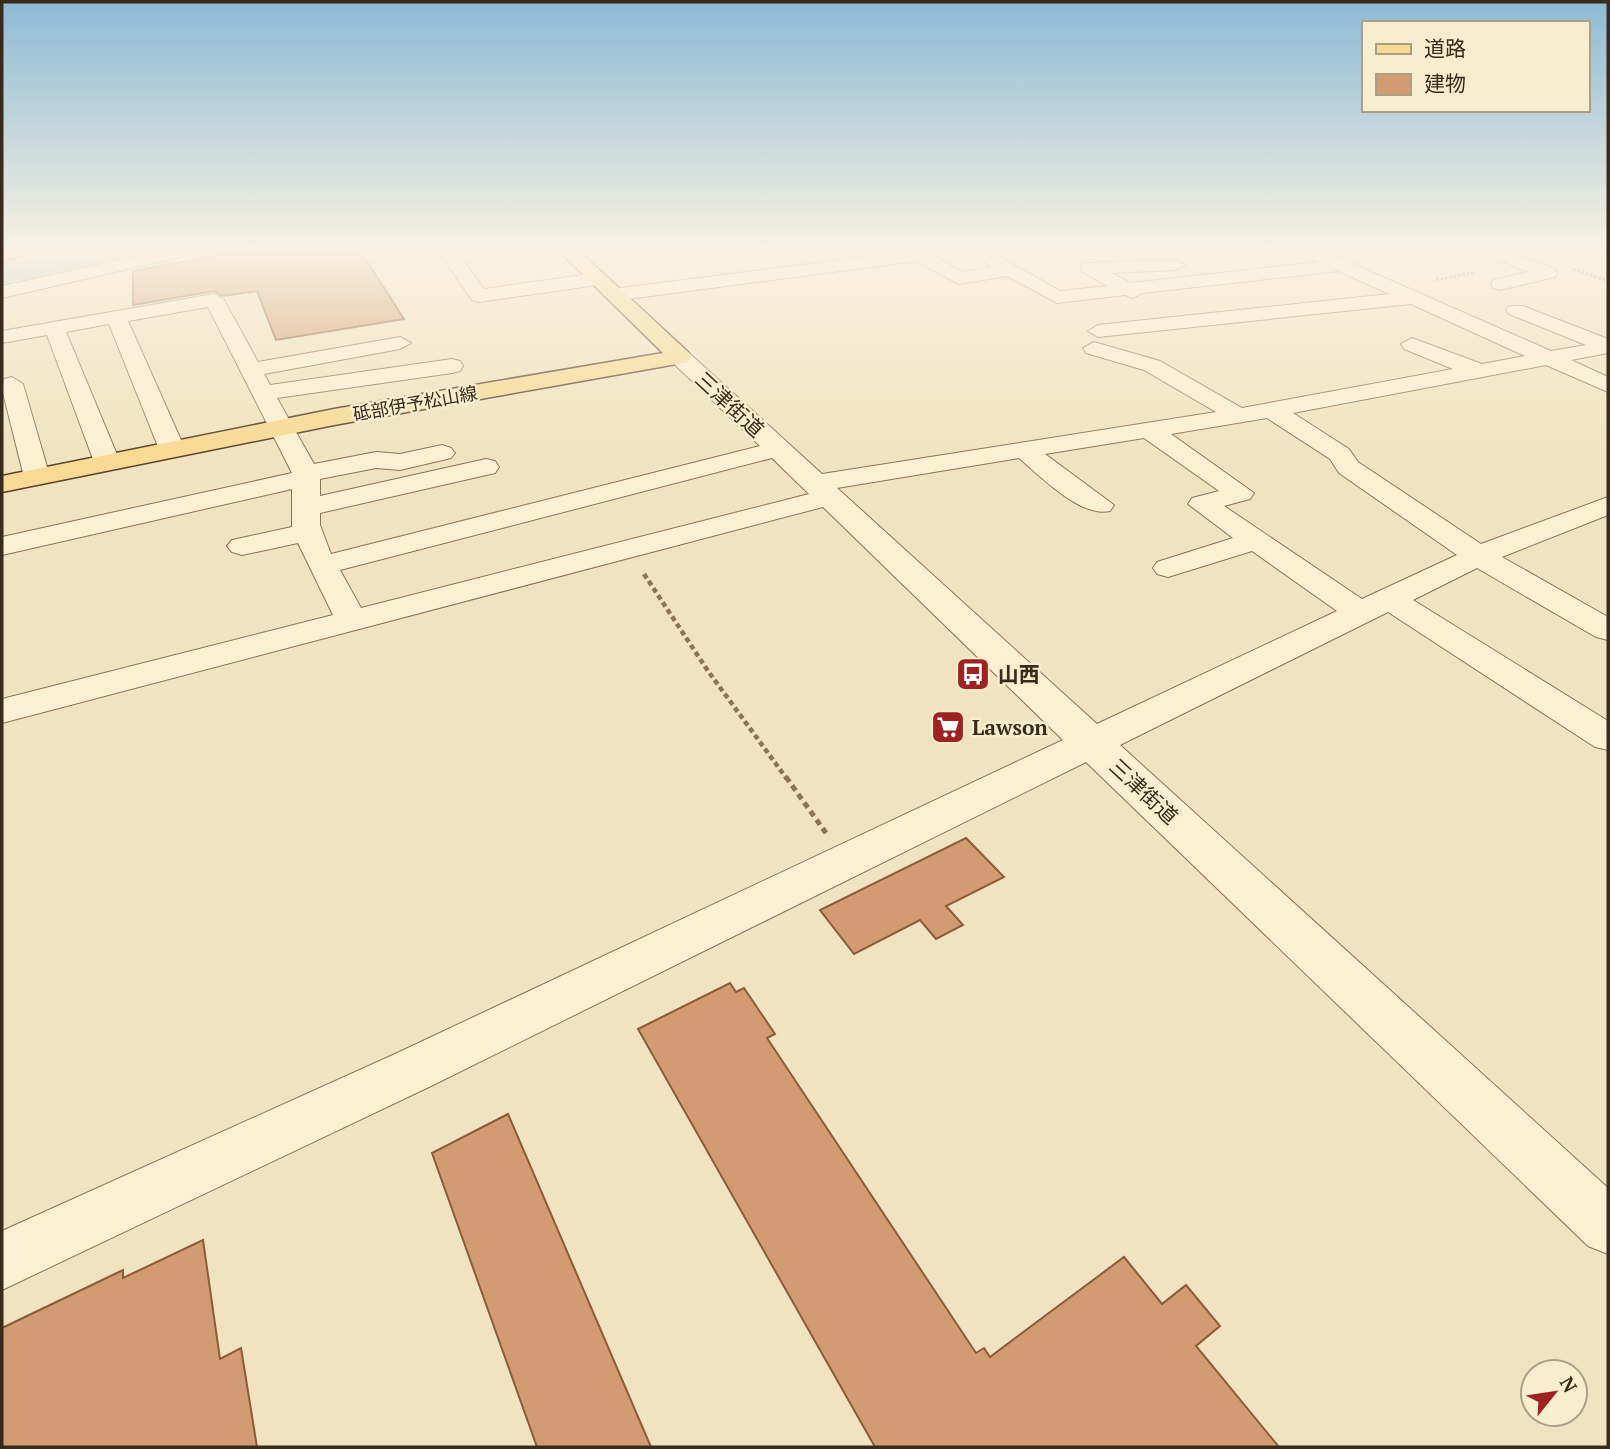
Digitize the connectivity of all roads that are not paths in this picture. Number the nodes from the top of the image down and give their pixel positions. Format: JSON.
{"nodes":[{"id":1,"x":70,"y":320,"type":"edge"},
{"id":2,"x":116,"y":320,"type":"edge"},
{"id":3,"x":224,"y":320,"type":"edge"},
{"id":4,"x":640,"y":320,"type":"edge"},
{"id":5,"x":1183,"y":320,"type":"edge"},
{"id":6,"x":1206,"y":320,"type":"edge"},
{"id":7,"x":1304,"y":320,"type":"edge"},
{"id":8,"x":1369,"y":320,"type":"edge"},
{"id":9,"x":1461,"y":320,"type":"edge"},
{"id":10,"x":1541,"y":320,"type":"edge"},
{"id":11,"x":118,"y":321,"type":"dead end"},
{"id":12,"x":1187,"y":322,"type":"junction"},
{"id":13,"x":1378,"y":324,"type":"dead end"},
{"id":14,"x":1320,"y":327,"type":"dead end"},
{"id":15,"x":69,"y":329,"type":"junction"},
{"id":16,"x":1214,"y":335,"type":"dead end"},
{"id":17,"x":2,"y":337,"type":"edge"},
{"id":18,"x":31,"y":337,"type":"dead end"},
{"id":19,"x":401,"y":344,"type":"dead end"},
{"id":20,"x":1412,"y":344,"type":"dead end"},
{"id":21,"x":1608,"y":346,"type":"edge"},
{"id":22,"x":680,"y":357,"type":"junction"},
{"id":23,"x":1550,"y":358,"type":"junction"},
{"id":24,"x":452,"y":366,"type":"dead end"},
{"id":25,"x":1483,"y":371,"type":"junction"},
{"id":26,"x":12,"y":384,"type":"dead end"},
{"id":27,"x":1608,"y":385,"type":"edge"},
{"id":28,"x":409,"y":388,"type":"dead end"},
{"id":29,"x":266,"y":400,"type":"junction"},
{"id":30,"x":1272,"y":410,"type":"junction"},
{"id":31,"x":1238,"y":416,"type":"junction"},
{"id":32,"x":1149,"y":430,"type":"junction"},
{"id":33,"x":172,"y":449,"type":"junction"},
{"id":34,"x":779,"y":449,"type":"junction"},
{"id":35,"x":1024,"y":450,"type":"junction"},
{"id":36,"x":107,"y":462,"type":"junction"},
{"id":37,"x":307,"y":476,"type":"junction"},
{"id":38,"x":37,"y":477,"type":"junction"},
{"id":39,"x":2,"y":484,"type":"edge"},
{"id":40,"x":822,"y":490,"type":"junction"},
{"id":41,"x":1100,"y":505,"type":"dead end"},
{"id":42,"x":1608,"y":505,"type":"edge"},
{"id":43,"x":307,"y":520,"type":"junction"},
{"id":44,"x":1255,"y":541,"type":"junction"},
{"id":45,"x":2,"y":546,"type":"edge"},
{"id":46,"x":243,"y":546,"type":"dead end"},
{"id":47,"x":1478,"y":556,"type":"junction"},
{"id":48,"x":322,"y":565,"type":"junction"},
{"id":49,"x":1167,"y":567,"type":"dead end"},
{"id":50,"x":1374,"y":606,"type":"junction"},
{"id":51,"x":353,"y":622,"type":"junction"},
{"id":52,"x":1608,"y":630,"type":"edge"},
{"id":53,"x":2,"y":711,"type":"edge"},
{"id":54,"x":1608,"y":738,"type":"edge"},
{"id":55,"x":1091,"y":741,"type":"junction"},
{"id":56,"x":1608,"y":1226,"type":"edge"},
{"id":57,"x":2,"y":1261,"type":"edge"}],
"edges":[{"from":1,"to":15,"type":"street"},
{"from":2,"to":15,"type":"street"},
{"from":3,"to":29,"type":"street"},
{"from":4,"to":22,"type":"main road"},
{"from":5,"to":12,"type":"street"},
{"from":6,"to":12,"type":"street"},
{"from":7,"to":14,"type":"street"},
{"from":8,"to":13,"type":"street"},
{"from":9,"to":23,"type":"street"},
{"from":10,"to":21,"type":"street"},
{"from":11,"to":33,"type":"street"},
{"from":12,"to":16,"type":"street"},
{"from":12,"to":31,"type":"street"},
{"from":15,"to":17,"type":"street"},
{"from":15,"to":18,"type":"street"},
{"from":15,"to":36,"type":"street"},
{"from":19,"to":29,"type":"street"},
{"from":20,"to":25,"type":"street"},
{"from":21,"to":23,"type":"street"},
{"from":22,"to":29,"type":"main road","name":"砥部伊予松山線"},
{"from":22,"to":34,"type":"street","name":"三津街道"},
{"from":23,"to":25,"type":"street"},
{"from":23,"to":27,"type":"street"},
{"from":24,"to":29,"type":"street"},
{"from":25,"to":30,"type":"street"},
{"from":26,"to":38,"type":"street"},
{"from":28,"to":29,"type":"street"},
{"from":29,"to":33,"type":"main road","name":"砥部伊予松山線"},
{"from":29,"to":37,"type":"street"},
{"from":30,"to":31,"type":"street"},
{"from":30,"to":47,"type":"street"},
{"from":31,"to":32,"type":"street"},
{"from":32,"to":35,"type":"street"},
{"from":32,"to":44,"type":"street"},
{"from":33,"to":36,"type":"main road","name":"砥部伊予松山線"},
{"from":34,"to":40,"type":"street","name":"三津街道"},
{"from":34,"to":48,"type":"street"},
{"from":35,"to":40,"type":"street"},
{"from":35,"to":41,"type":"street"},
{"from":36,"to":38,"type":"main road","name":"砥部伊予松山線"},
{"from":37,"to":43,"type":"street"},
{"from":37,"to":43,"type":"street"},
{"from":37,"to":45,"type":"street"},
{"from":38,"to":39,"type":"main road","name":"砥部伊予松山線"},
{"from":40,"to":51,"type":"street"},
{"from":40,"to":55,"type":"street","name":"三津街道"},
{"from":42,"to":47,"type":"street"},
{"from":43,"to":46,"type":"street"},
{"from":43,"to":48,"type":"street"},
{"from":44,"to":49,"type":"street"},
{"from":44,"to":50,"type":"street"},
{"from":47,"to":50,"type":"street"},
{"from":47,"to":52,"type":"street"},
{"from":48,"to":51,"type":"street"},
{"from":50,"to":54,"type":"street"},
{"from":50,"to":55,"type":"street"},
{"from":51,"to":53,"type":"street"},
{"from":55,"to":56,"type":"street","name":"三津街道"},
{"from":55,"to":57,"type":"street"}]}
